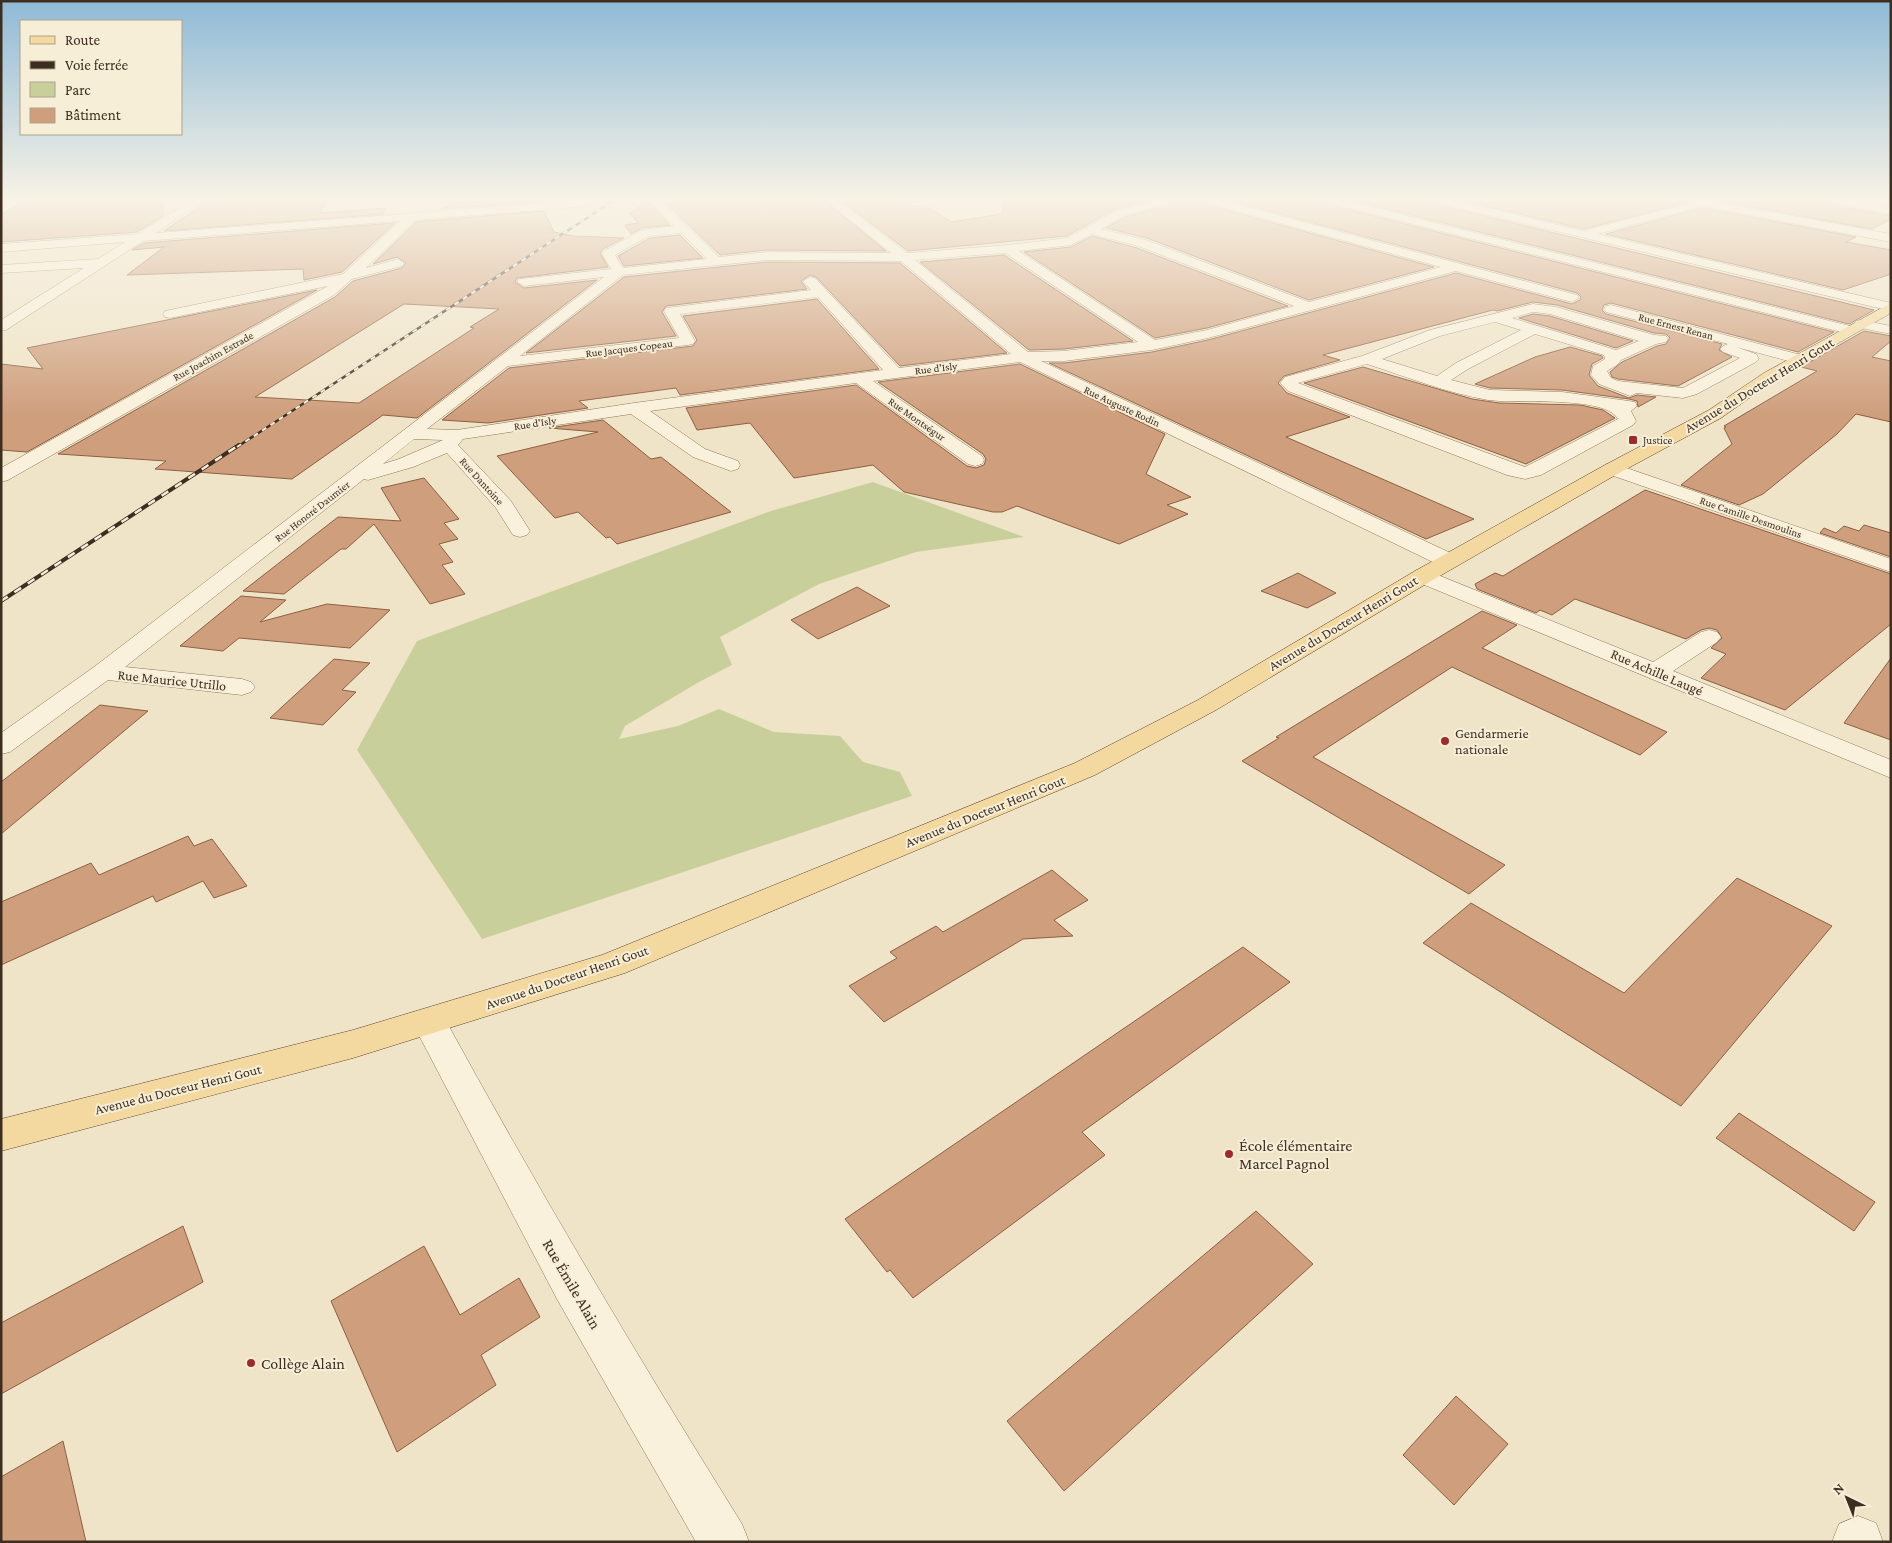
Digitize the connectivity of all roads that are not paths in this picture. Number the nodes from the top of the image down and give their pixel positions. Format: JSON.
{"nodes":[{"id":1,"x":88,"y":271,"type":"edge"},
{"id":2,"x":355,"y":271,"type":"edge"},
{"id":3,"x":370,"y":271,"type":"edge"},
{"id":4,"x":628,"y":271,"type":"edge"},
{"id":5,"x":801,"y":271,"type":"edge"},
{"id":6,"x":922,"y":271,"type":"edge"},
{"id":7,"x":1040,"y":271,"type":"edge"},
{"id":8,"x":1215,"y":271,"type":"edge"},
{"id":9,"x":1447,"y":271,"type":"edge"},
{"id":10,"x":1469,"y":271,"type":"edge"},
{"id":11,"x":1593,"y":271,"type":"edge"},
{"id":12,"x":1616,"y":271,"type":"edge"},
{"id":13,"x":1737,"y":271,"type":"edge"},
{"id":14,"x":619,"y":272,"type":"junction"},
{"id":15,"x":1577,"y":276,"type":"dead end"},
{"id":16,"x":349,"y":277,"type":"junction"},
{"id":17,"x":1560,"y":281,"type":"dead end"},
{"id":18,"x":524,"y":282,"type":"dead end"},
{"id":19,"x":1533,"y":288,"type":"junction"},
{"id":20,"x":821,"y":293,"type":"junction"},
{"id":21,"x":1581,"y":301,"type":"dead end"},
{"id":22,"x":1601,"y":306,"type":"dead end"},
{"id":23,"x":1309,"y":307,"type":"junction"},
{"id":24,"x":1891,"y":307,"type":"edge"},
{"id":25,"x":170,"y":314,"type":"dead end"},
{"id":26,"x":1494,"y":317,"type":"junction"},
{"id":27,"x":1,"y":327,"type":"edge"},
{"id":28,"x":1855,"y":327,"type":"junction"},
{"id":29,"x":1534,"y":329,"type":"junction"},
{"id":30,"x":1891,"y":330,"type":"edge"},
{"id":31,"x":1653,"y":340,"type":"junction"},
{"id":32,"x":1152,"y":346,"type":"junction"},
{"id":33,"x":1022,"y":357,"type":"junction"},
{"id":34,"x":1614,"y":357,"type":"junction"},
{"id":35,"x":1367,"y":359,"type":"junction"},
{"id":36,"x":1800,"y":359,"type":"junction"},
{"id":37,"x":505,"y":361,"type":"junction"},
{"id":38,"x":895,"y":373,"type":"junction"},
{"id":39,"x":859,"y":378,"type":"junction"},
{"id":40,"x":1438,"y":382,"type":"junction"},
{"id":41,"x":1614,"y":385,"type":"junction"},
{"id":42,"x":1666,"y":401,"type":"dead end"},
{"id":43,"x":1610,"y":402,"type":"junction"},
{"id":44,"x":634,"y":408,"type":"junction"},
{"id":45,"x":1643,"y":409,"type":"dead end"},
{"id":46,"x":411,"y":434,"type":"junction"},
{"id":47,"x":453,"y":441,"type":"junction"},
{"id":48,"x":975,"y":460,"type":"dead end"},
{"id":49,"x":731,"y":465,"type":"dead end"},
{"id":50,"x":1612,"y":469,"type":"junction"},
{"id":51,"x":1,"y":476,"type":"edge"},
{"id":52,"x":354,"y":478,"type":"junction"},
{"id":53,"x":520,"y":531,"type":"dead end"},
{"id":54,"x":1449,"y":561,"type":"junction"},
{"id":55,"x":1891,"y":566,"type":"edge"},
{"id":56,"x":1423,"y":576,"type":"junction"},
{"id":57,"x":1709,"y":637,"type":"dead end"},
{"id":58,"x":103,"y":672,"type":"junction"},
{"id":59,"x":1655,"y":672,"type":"junction"},
{"id":60,"x":242,"y":687,"type":"dead end"},
{"id":61,"x":1,"y":746,"type":"edge"},
{"id":62,"x":1891,"y":770,"type":"edge"},
{"id":63,"x":429,"y":1022,"type":"junction"},
{"id":64,"x":1,"y":1135,"type":"edge"},
{"id":65,"x":724,"y":1542,"type":"edge"}],
"edges":[{"from":1,"to":27,"type":"street"},
{"from":2,"to":16,"type":"street","name":"Rue Joachim Estrade"},
{"from":3,"to":16,"type":"street"},
{"from":4,"to":14,"type":"street"},
{"from":5,"to":20,"type":"street"},
{"from":6,"to":33,"type":"street","name":"Rue Auguste Rodin"},
{"from":7,"to":32,"type":"street"},
{"from":8,"to":23,"type":"street"},
{"from":9,"to":23,"type":"street","name":"Rue d'Isly"},
{"from":10,"to":19,"type":"street"},
{"from":11,"to":15,"type":"street"},
{"from":12,"to":28,"type":"street"},
{"from":13,"to":24,"type":"street"},
{"from":14,"to":18,"type":"street"},
{"from":14,"to":37,"type":"street","name":"Rue Honoré Daumier"},
{"from":16,"to":25,"type":"street"},
{"from":16,"to":51,"type":"street","name":"Rue Joachim Estrade"},
{"from":17,"to":19,"type":"street"},
{"from":19,"to":21,"type":"street"},
{"from":20,"to":37,"type":"street","name":"Rue Jacques Copeau"},
{"from":20,"to":38,"type":"street"},
{"from":22,"to":36,"type":"street","name":"Rue Ernest Renan"},
{"from":23,"to":32,"type":"street","name":"Rue d'Isly"},
{"from":24,"to":28,"type":"main road","name":"Avenue du Docteur Henri Gout"},
{"from":26,"to":29,"type":"street"},
{"from":26,"to":31,"type":"street"},
{"from":26,"to":35,"type":"street"},
{"from":28,"to":30,"type":"street"},
{"from":28,"to":36,"type":"main road","name":"Avenue du Docteur Henri Gout"},
{"from":29,"to":34,"type":"street"},
{"from":29,"to":40,"type":"street"},
{"from":31,"to":34,"type":"street"},
{"from":31,"to":41,"type":"street"},
{"from":32,"to":33,"type":"street","name":"Rue d'Isly"},
{"from":33,"to":38,"type":"street","name":"Rue d'Isly"},
{"from":33,"to":54,"type":"street","name":"Rue Auguste Rodin"},
{"from":34,"to":41,"type":"street"},
{"from":35,"to":40,"type":"street"},
{"from":35,"to":43,"type":"street"},
{"from":36,"to":50,"type":"main road","name":"Avenue du Docteur Henri Gout"},
{"from":37,"to":46,"type":"street","name":"Rue Honoré Daumier"},
{"from":38,"to":39,"type":"street","name":"Rue d'Isly"},
{"from":39,"to":44,"type":"street","name":"Rue d'Isly"},
{"from":39,"to":48,"type":"street","name":"Rue Montségur"},
{"from":40,"to":43,"type":"street"},
{"from":41,"to":42,"type":"street"},
{"from":43,"to":45,"type":"street"},
{"from":44,"to":47,"type":"street","name":"Rue d'Isly"},
{"from":44,"to":49,"type":"street"},
{"from":46,"to":47,"type":"street","name":"Rue d'Isly"},
{"from":46,"to":52,"type":"street","name":"Rue Honoré Daumier"},
{"from":47,"to":52,"type":"street"},
{"from":47,"to":53,"type":"street","name":"Rue Dantoine"},
{"from":50,"to":54,"type":"main road","name":"Avenue du Docteur Henri Gout"},
{"from":50,"to":55,"type":"street","name":"Rue Camille Desmoulins"},
{"from":52,"to":58,"type":"street","name":"Rue Honoré Daumier"},
{"from":54,"to":56,"type":"main road","name":"Avenue du Docteur Henri Gout"},
{"from":56,"to":59,"type":"street","name":"Rue Achille Laugé"},
{"from":56,"to":63,"type":"main road","name":"Avenue du Docteur Henri Gout"},
{"from":57,"to":59,"type":"street"},
{"from":58,"to":60,"type":"street","name":"Rue Maurice Utrillo"},
{"from":58,"to":61,"type":"street","name":"Rue Honoré Daumier"},
{"from":59,"to":62,"type":"street","name":"Rue Achille Laugé"},
{"from":63,"to":64,"type":"main road","name":"Avenue du Docteur Henri Gout"},
{"from":63,"to":65,"type":"street","name":"Rue Émile Alain"}]}
